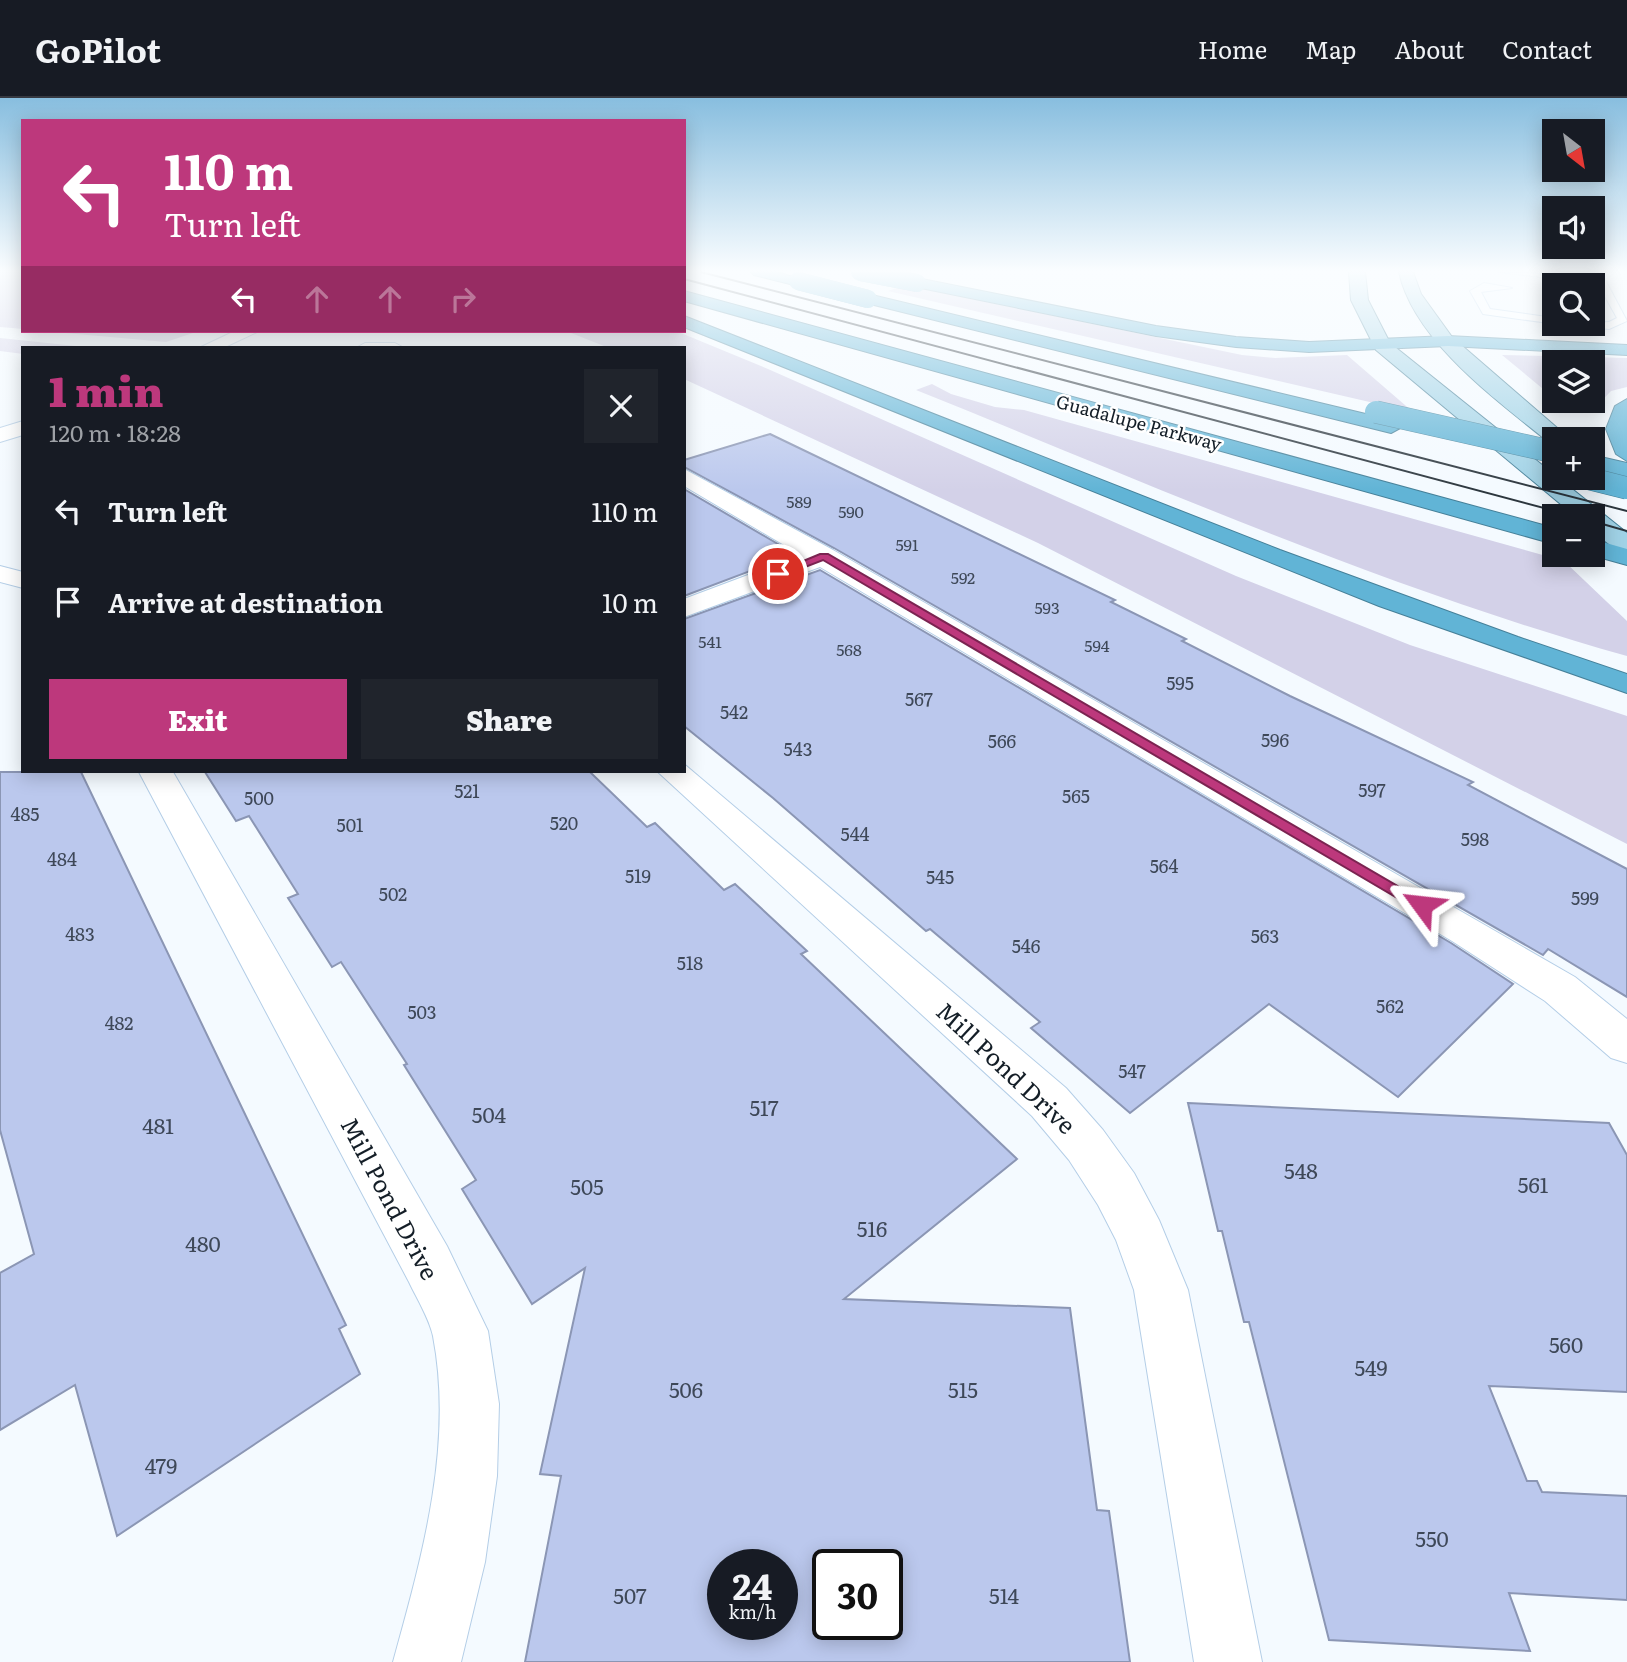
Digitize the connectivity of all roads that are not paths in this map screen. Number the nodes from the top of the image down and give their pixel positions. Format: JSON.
{"nodes":[{"id":1,"x":747,"y":345,"type":"edge"},
{"id":2,"x":862,"y":345,"type":"edge"},
{"id":3,"x":1058,"y":345,"type":"edge"},
{"id":4,"x":1284,"y":345,"type":"edge"},
{"id":5,"x":1395,"y":345,"type":"edge"},
{"id":6,"x":1452,"y":345,"type":"edge"},
{"id":7,"x":1527,"y":345,"type":"edge"},
{"id":8,"x":1382,"y":346,"type":"junction"},
{"id":9,"x":1627,"y":350,"type":"edge"},
{"id":10,"x":1627,"y":405,"type":"edge"},
{"id":11,"x":0,"y":413,"type":"edge"},
{"id":12,"x":21,"y":418,"type":"edge"},
{"id":13,"x":1383,"y":420,"type":"junction"},
{"id":14,"x":1544,"y":427,"type":"edge"},
{"id":15,"x":21,"y":428,"type":"edge"},
{"id":16,"x":0,"y":436,"type":"edge"},
{"id":17,"x":0,"y":442,"type":"edge"},
{"id":18,"x":1542,"y":450,"type":"edge"},
{"id":19,"x":1627,"y":454,"type":"edge"},
{"id":20,"x":1542,"y":466,"type":"edge"},
{"id":21,"x":1605,"y":466,"type":"edge"},
{"id":22,"x":1627,"y":470,"type":"edge"},
{"id":23,"x":1605,"y":473,"type":"edge"},
{"id":24,"x":686,"y":476,"type":"edge"},
{"id":25,"x":1605,"y":483,"type":"edge"},
{"id":26,"x":1627,"y":490,"type":"edge"},
{"id":27,"x":1575,"y":504,"type":"edge"},
{"id":28,"x":1605,"y":528,"type":"edge"},
{"id":29,"x":1542,"y":533,"type":"edge"},
{"id":30,"x":1627,"y":546,"type":"edge"},
{"id":31,"x":1605,"y":550,"type":"edge"},
{"id":32,"x":824,"y":556,"type":"junction"},
{"id":33,"x":1627,"y":556,"type":"edge"},
{"id":34,"x":0,"y":574,"type":"edge"},
{"id":35,"x":21,"y":579,"type":"edge"},
{"id":36,"x":686,"y":608,"type":"edge"},
{"id":37,"x":1627,"y":684,"type":"edge"},
{"id":38,"x":157,"y":773,"type":"edge"},
{"id":39,"x":676,"y":773,"type":"edge"},
{"id":40,"x":1627,"y":1045,"type":"edge"},
{"id":41,"x":427,"y":1662,"type":"edge"},
{"id":42,"x":1228,"y":1662,"type":"edge"}],
"edges":[{"from":1,"to":37,"type":"highway"},
{"from":2,"to":29,"type":"highway","name":"Guadalupe Parkway"},
{"from":3,"to":13,"type":"highway","bridge":true},
{"from":4,"to":8,"type":"highway","bridge":true},
{"from":5,"to":8,"type":"highway"},
{"from":6,"to":14,"type":"main road"},
{"from":7,"to":9,"type":"highway"},
{"from":8,"to":27,"type":"main road"},
{"from":10,"to":19,"type":"highway"},
{"from":11,"to":12,"type":"street"},
{"from":13,"to":18,"type":"highway","bridge":true},
{"from":13,"to":20,"type":"highway"},
{"from":15,"to":16,"type":"street"},
{"from":16,"to":17,"type":"street"},
{"from":21,"to":22,"type":"highway"},
{"from":23,"to":26,"type":"main road"},
{"from":24,"to":32,"type":"street"},
{"from":25,"to":26,"type":"highway","bridge":true},
{"from":28,"to":30,"type":"main road"},
{"from":31,"to":33,"type":"highway"},
{"from":32,"to":36,"type":"street"},
{"from":32,"to":40,"type":"street"},
{"from":34,"to":35,"type":"street"},
{"from":38,"to":41,"type":"street","name":"Mill Pond Drive"},
{"from":39,"to":42,"type":"street","name":"Mill Pond Drive"}]}
